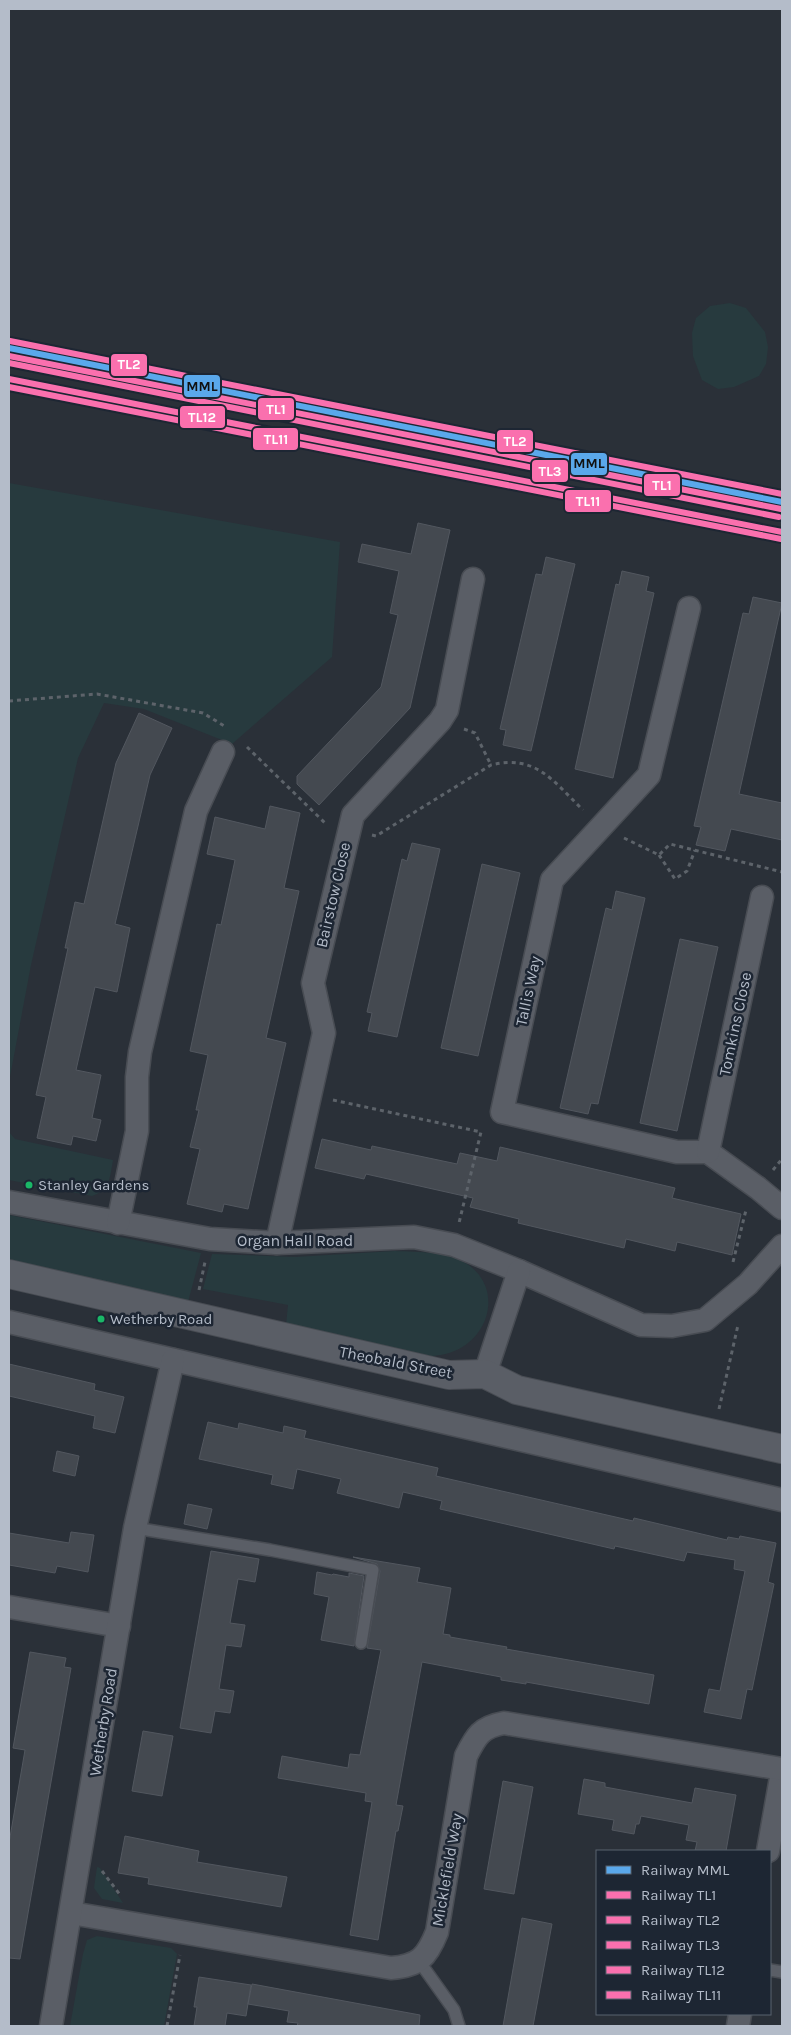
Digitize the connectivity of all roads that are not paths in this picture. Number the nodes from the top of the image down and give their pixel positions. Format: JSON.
{"nodes":[{"id":1,"x":473,"y":579,"type":"dead end"},
{"id":2,"x":689,"y":608,"type":"dead end"},
{"id":3,"x":222,"y":752,"type":"dead end"},
{"id":4,"x":762,"y":897,"type":"dead end"},
{"id":5,"x":708,"y":1152,"type":"junction"},
{"id":6,"x":9,"y":1202,"type":"edge"},
{"id":7,"x":782,"y":1208,"type":"edge"},
{"id":8,"x":118,"y":1223,"type":"junction"},
{"id":9,"x":277,"y":1243,"type":"junction"},
{"id":10,"x":782,"y":1246,"type":"edge"},
{"id":11,"x":519,"y":1271,"type":"junction"},
{"id":12,"x":9,"y":1274,"type":"edge"},
{"id":13,"x":9,"y":1322,"type":"edge"},
{"id":14,"x":173,"y":1360,"type":"junction"},
{"id":15,"x":485,"y":1374,"type":"junction"},
{"id":16,"x":782,"y":1449,"type":"edge"},
{"id":17,"x":782,"y":1500,"type":"edge"},
{"id":18,"x":135,"y":1528,"type":"junction"},
{"id":19,"x":9,"y":1606,"type":"edge"},
{"id":20,"x":119,"y":1626,"type":"junction"},
{"id":21,"x":361,"y":1642,"type":"dead end"},
{"id":22,"x":782,"y":1770,"type":"edge"},
{"id":23,"x":779,"y":1812,"type":"edge"},
{"id":24,"x":768,"y":1850,"type":"edge"},
{"id":25,"x":71,"y":1913,"type":"junction"},
{"id":26,"x":419,"y":1961,"type":"junction"},
{"id":27,"x":51,"y":2026,"type":"edge"},
{"id":28,"x":459,"y":2026,"type":"edge"}],
"edges":[{"from":1,"to":9,"type":"street","name":"Bairstow Close"},
{"from":2,"to":5,"type":"street","name":"Tallis Way"},
{"from":3,"to":8,"type":"street"},
{"from":4,"to":5,"type":"street","name":"Tomkins Close"},
{"from":5,"to":7,"type":"street"},
{"from":6,"to":8,"type":"street","name":"Organ Hall Road"},
{"from":8,"to":9,"type":"street","name":"Organ Hall Road"},
{"from":9,"to":11,"type":"street","name":"Organ Hall Road"},
{"from":10,"to":11,"type":"street","name":"Organ Hall Road"},
{"from":11,"to":15,"type":"street"},
{"from":12,"to":15,"type":"street","name":"Theobald Street"},
{"from":13,"to":14,"type":"street"},
{"from":14,"to":17,"type":"street"},
{"from":14,"to":18,"type":"street","name":"Wetherby Road"},
{"from":15,"to":16,"type":"street","name":"Theobald Street"},
{"from":18,"to":20,"type":"street","name":"Wetherby Road"},
{"from":18,"to":21,"type":"lane"},
{"from":19,"to":20,"type":"street"},
{"from":20,"to":25,"type":"street","name":"Wetherby Road"},
{"from":22,"to":23,"type":"street"},
{"from":22,"to":26,"type":"street","name":"Micklefield Way"},
{"from":23,"to":24,"type":"street"},
{"from":25,"to":26,"type":"street"},
{"from":25,"to":27,"type":"street","name":"Wetherby Road"},
{"from":26,"to":28,"type":"lane"}]}
